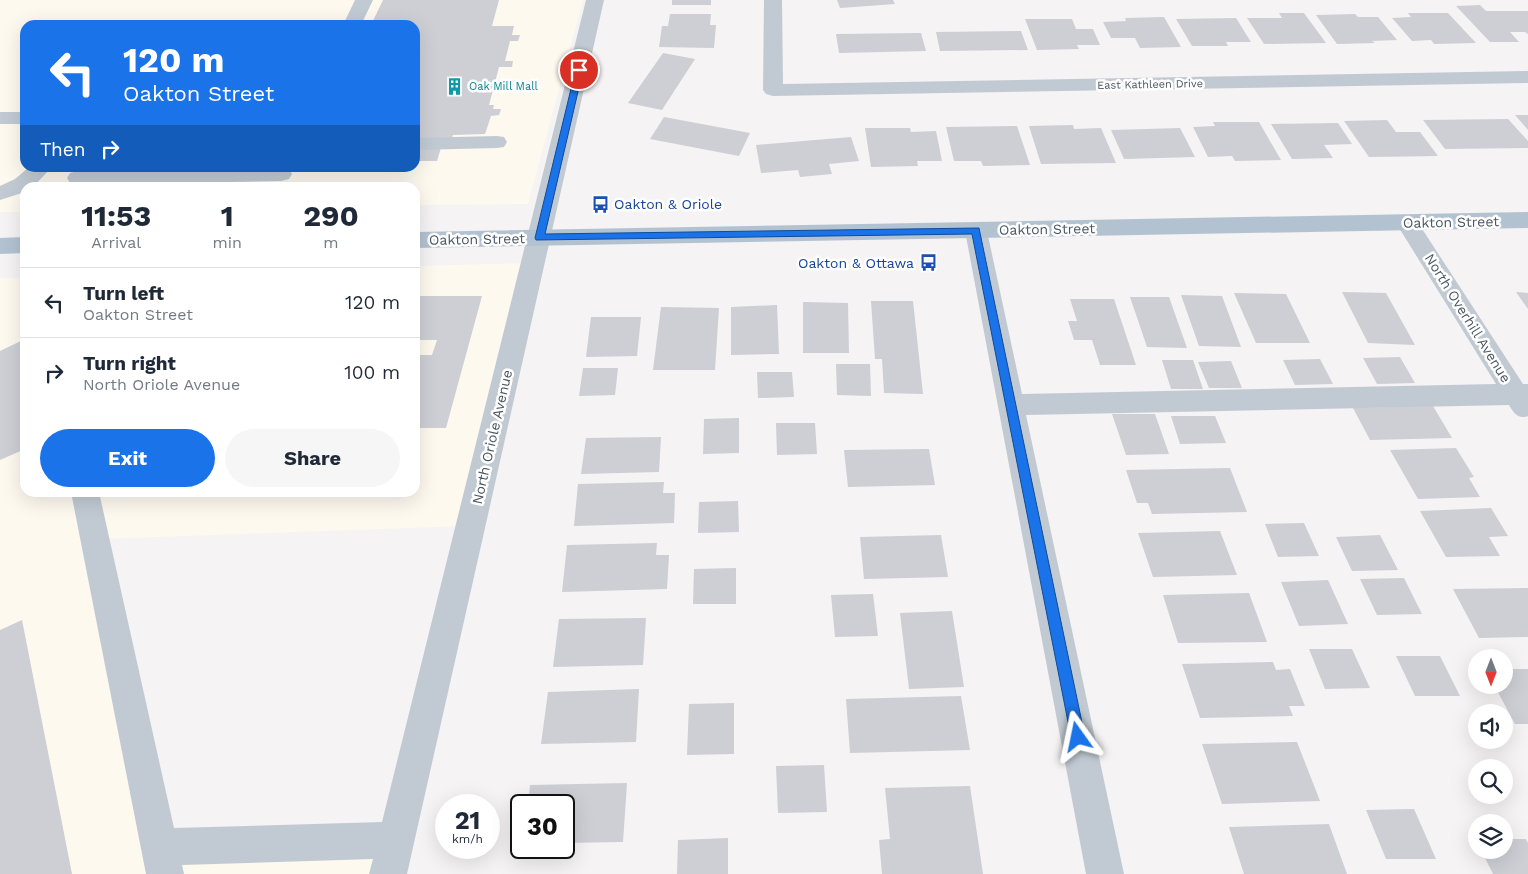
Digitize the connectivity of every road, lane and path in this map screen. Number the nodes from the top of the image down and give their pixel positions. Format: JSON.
{"nodes":[{"id":1,"x":364,"y":0,"type":"edge"},
{"id":2,"x":595,"y":0,"type":"edge"},
{"id":3,"x":773,"y":0,"type":"edge"},
{"id":4,"x":354,"y":20,"type":"edge"},
{"id":5,"x":1528,"y":77,"type":"edge"},
{"id":6,"x":20,"y":118,"type":"edge"},
{"id":7,"x":1,"y":120,"type":"edge"},
{"id":8,"x":497,"y":142,"type":"dead end"},
{"id":9,"x":420,"y":144,"type":"edge"},
{"id":10,"x":37,"y":172,"type":"edge"},
{"id":11,"x":280,"y":177,"type":"edge"},
{"id":12,"x":79,"y":178,"type":"edge"},
{"id":13,"x":27,"y":182,"type":"edge"},
{"id":14,"x":20,"y":186,"type":"edge"},
{"id":15,"x":0,"y":193,"type":"edge"},
{"id":16,"x":1528,"y":220,"type":"edge"},
{"id":17,"x":1407,"y":223,"type":"junction"},
{"id":18,"x":976,"y":231,"type":"junction"},
{"id":19,"x":540,"y":238,"type":"junction"},
{"id":20,"x":420,"y":240,"type":"edge"},
{"id":21,"x":20,"y":245,"type":"edge"},
{"id":22,"x":0,"y":246,"type":"edge"},
{"id":23,"x":1524,"y":400,"type":"edge"},
{"id":24,"x":1011,"y":406,"type":"junction"},
{"id":25,"x":86,"y":497,"type":"edge"},
{"id":26,"x":392,"y":857,"type":"edge"},
{"id":27,"x":162,"y":860,"type":"edge"},
{"id":28,"x":1106,"y":874,"type":"edge"}],
"edges":[{"from":1,"to":4,"type":"street"},
{"from":2,"to":19,"type":"street","name":"North Oriole Avenue"},
{"from":3,"to":5,"type":"street","name":"East Kathleen Drive"},
{"from":6,"to":7,"type":"street"},
{"from":8,"to":9,"type":"street"},
{"from":10,"to":13,"type":"street"},
{"from":11,"to":12,"type":"street"},
{"from":14,"to":15,"type":"street"},
{"from":16,"to":17,"type":"main road","name":"Oakton Street"},
{"from":17,"to":18,"type":"main road","name":"Oakton Street"},
{"from":17,"to":23,"type":"street","name":"North Overhill Avenue"},
{"from":18,"to":19,"type":"main road","name":"Oakton Street"},
{"from":18,"to":24,"type":"street"},
{"from":19,"to":20,"type":"main road","name":"Oakton Street"},
{"from":19,"to":26,"type":"street","name":"North Oriole Avenue"},
{"from":21,"to":22,"type":"main road"},
{"from":23,"to":24,"type":"street"},
{"from":24,"to":28,"type":"street"},
{"from":25,"to":27,"type":"street"},
{"from":26,"to":27,"type":"street"}]}
